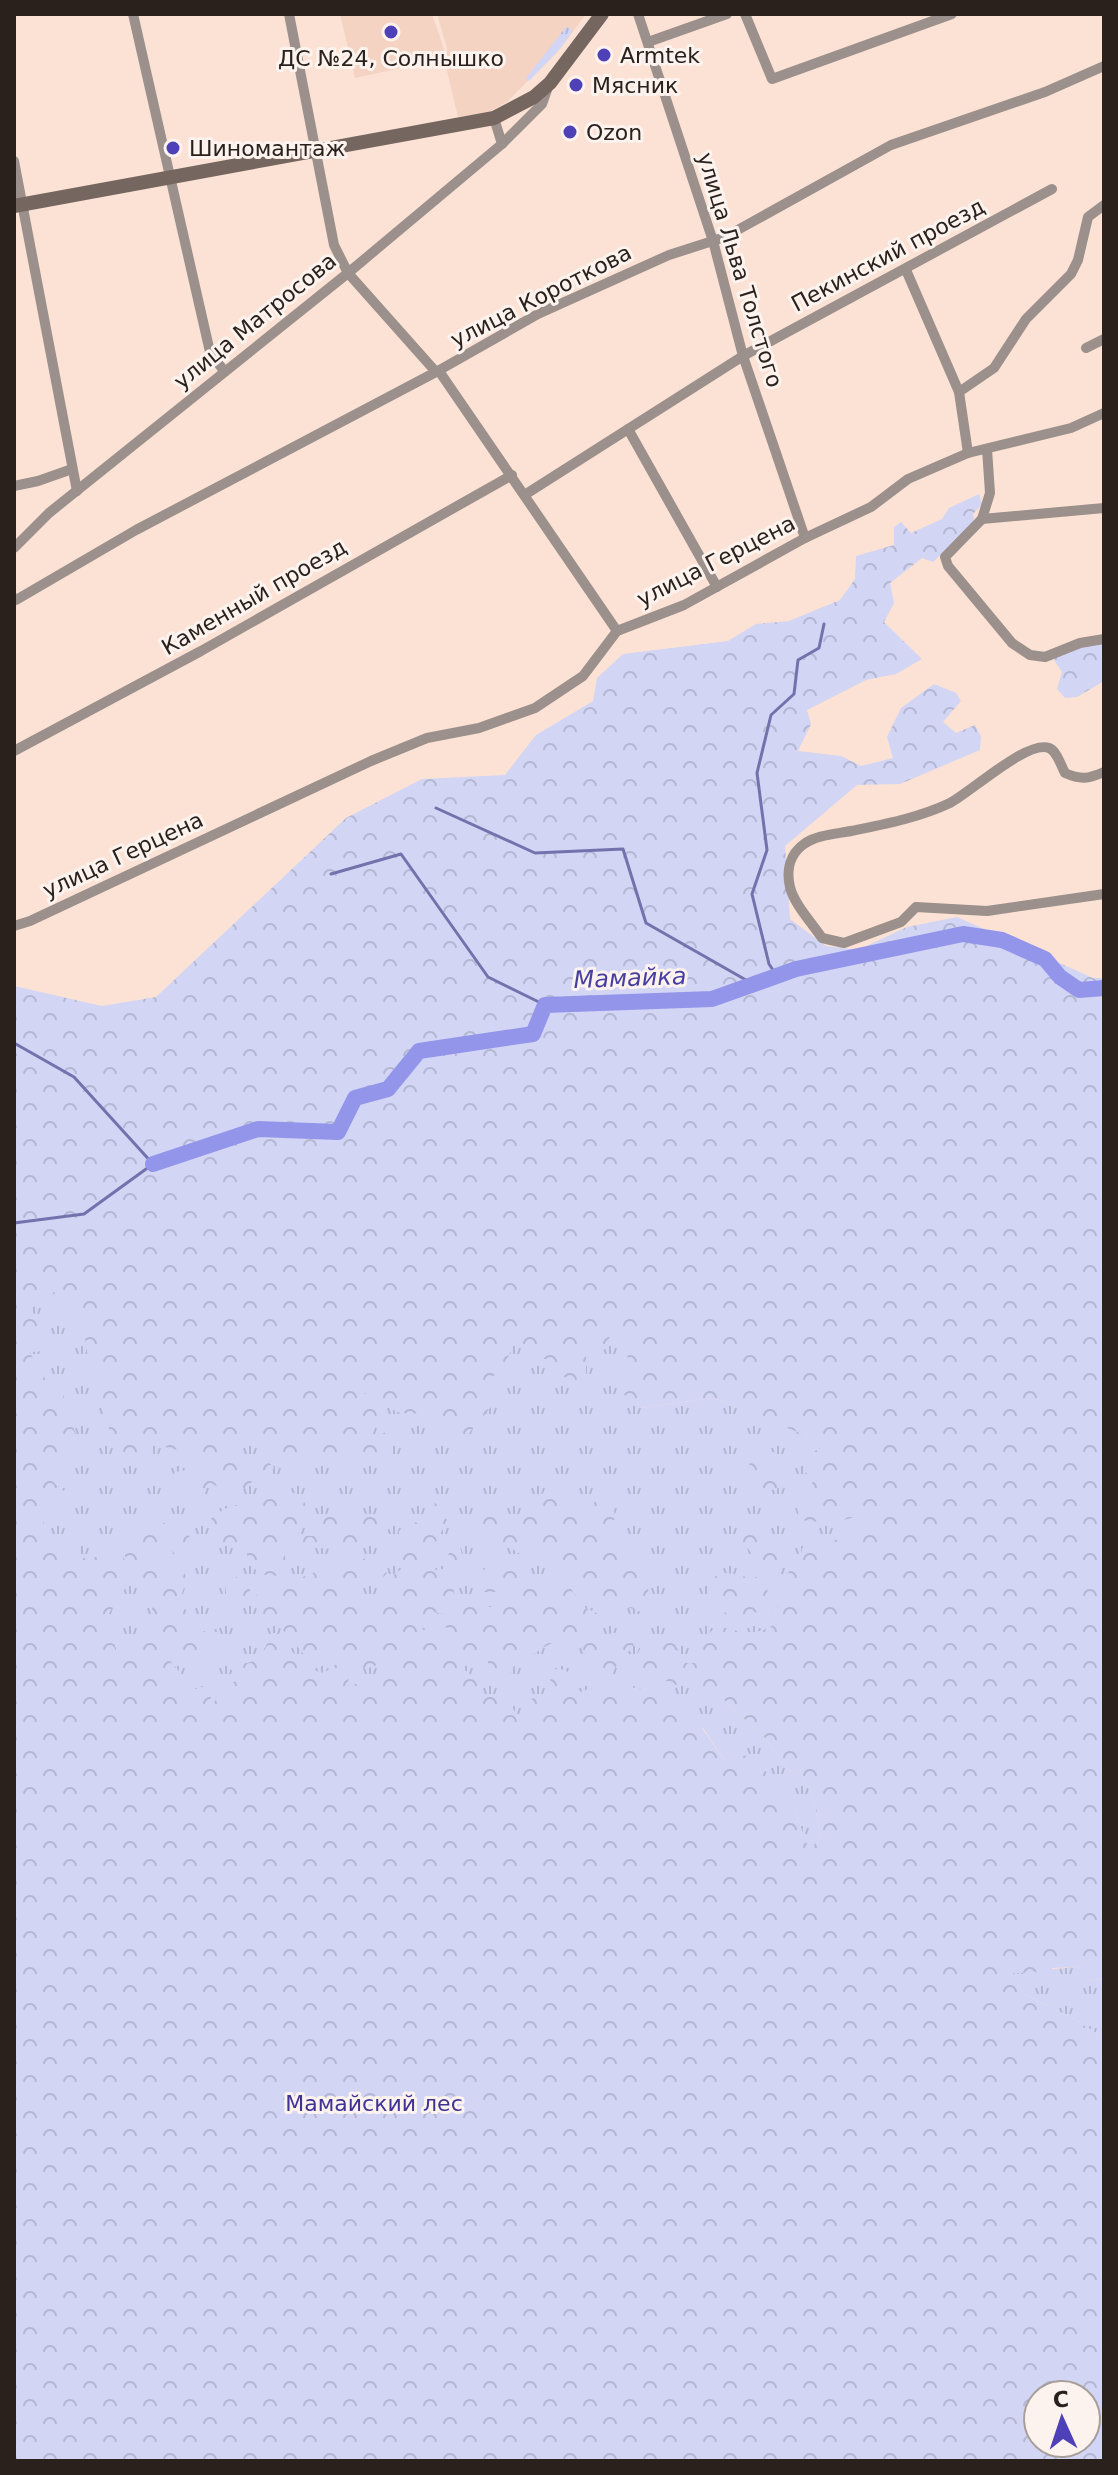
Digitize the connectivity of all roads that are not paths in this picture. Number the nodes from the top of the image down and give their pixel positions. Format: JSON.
{"nodes":[{"id":1,"x":133,"y":14,"type":"edge"},
{"id":2,"x":289,"y":14,"type":"edge"},
{"id":3,"x":602,"y":14,"type":"edge"},
{"id":4,"x":638,"y":14,"type":"edge"},
{"id":5,"x":727,"y":14,"type":"edge"},
{"id":6,"x":745,"y":14,"type":"edge"},
{"id":7,"x":952,"y":14,"type":"edge"},
{"id":8,"x":648,"y":42,"type":"junction"},
{"id":9,"x":1104,"y":66,"type":"edge"},
{"id":10,"x":550,"y":83,"type":"junction"},
{"id":11,"x":494,"y":118,"type":"junction"},
{"id":12,"x":502,"y":144,"type":"junction"},
{"id":13,"x":316,"y":149,"type":"junction"},
{"id":14,"x":14,"y":161,"type":"edge"},
{"id":15,"x":171,"y":176,"type":"junction"},
{"id":16,"x":1052,"y":189,"type":"dead end"},
{"id":17,"x":19,"y":205,"type":"edge"},
{"id":18,"x":1104,"y":205,"type":"edge"},
{"id":19,"x":713,"y":241,"type":"junction"},
{"id":20,"x":906,"y":270,"type":"junction"},
{"id":21,"x":348,"y":273,"type":"junction"},
{"id":22,"x":1104,"y":339,"type":"edge"},
{"id":23,"x":1086,"y":348,"type":"dead end"},
{"id":24,"x":743,"y":356,"type":"junction"},
{"id":25,"x":224,"y":371,"type":"junction"},
{"id":26,"x":437,"y":371,"type":"junction"},
{"id":27,"x":959,"y":392,"type":"junction"},
{"id":28,"x":1104,"y":413,"type":"edge"},
{"id":29,"x":628,"y":429,"type":"junction"},
{"id":30,"x":987,"y":449,"type":"junction"},
{"id":31,"x":968,"y":453,"type":"junction"},
{"id":32,"x":72,"y":469,"type":"junction"},
{"id":33,"x":512,"y":475,"type":"junction"},
{"id":34,"x":14,"y":486,"type":"edge"},
{"id":35,"x":77,"y":491,"type":"junction"},
{"id":36,"x":526,"y":494,"type":"junction"},
{"id":37,"x":1104,"y":508,"type":"edge"},
{"id":38,"x":982,"y":519,"type":"junction"},
{"id":39,"x":805,"y":538,"type":"junction"},
{"id":40,"x":14,"y":548,"type":"edge"},
{"id":41,"x":717,"y":587,"type":"junction"},
{"id":42,"x":14,"y":598,"type":"edge"},
{"id":43,"x":617,"y":631,"type":"junction"},
{"id":44,"x":1104,"y":639,"type":"edge"},
{"id":45,"x":14,"y":751,"type":"edge"},
{"id":46,"x":1104,"y":772,"type":"edge"},
{"id":47,"x":1104,"y":894,"type":"edge"},
{"id":48,"x":14,"y":926,"type":"edge"}],
"edges":[{"from":1,"to":15,"type":"street"},
{"from":2,"to":13,"type":"street"},
{"from":3,"to":10,"type":"main road"},
{"from":4,"to":8,"type":"street","name":"улица Льва Толстого"},
{"from":5,"to":8,"type":"street"},
{"from":6,"to":7,"type":"street"},
{"from":8,"to":19,"type":"street","name":"улица Льва Толстого"},
{"from":9,"to":19,"type":"street","name":"улица Короткова"},
{"from":10,"to":11,"type":"main road"},
{"from":10,"to":12,"type":"street","name":"улица Матросова"},
{"from":11,"to":12,"type":"street"},
{"from":11,"to":13,"type":"main road"},
{"from":12,"to":21,"type":"street","name":"улица Матросова"},
{"from":13,"to":15,"type":"main road"},
{"from":13,"to":21,"type":"street"},
{"from":14,"to":17,"type":"street"},
{"from":15,"to":17,"type":"main road"},
{"from":15,"to":25,"type":"street"},
{"from":16,"to":20,"type":"street","name":"Пекинский проезд"},
{"from":17,"to":32,"type":"street"},
{"from":18,"to":27,"type":"street"},
{"from":19,"to":24,"type":"street","name":"улица Льва Толстого"},
{"from":19,"to":26,"type":"street","name":"улица Короткова"},
{"from":20,"to":24,"type":"street","name":"Пекинский проезд"},
{"from":20,"to":27,"type":"street"},
{"from":21,"to":25,"type":"street","name":"улица Матросова"},
{"from":21,"to":26,"type":"street"},
{"from":22,"to":23,"type":"street"},
{"from":24,"to":29,"type":"street"},
{"from":24,"to":39,"type":"street","name":"улица Льва Толстого"},
{"from":25,"to":35,"type":"street","name":"улица Матросова"},
{"from":26,"to":33,"type":"street"},
{"from":26,"to":42,"type":"street","name":"улица Короткова"},
{"from":27,"to":31,"type":"street"},
{"from":28,"to":30,"type":"street","name":"улица Герцена"},
{"from":29,"to":36,"type":"street"},
{"from":29,"to":41,"type":"street"},
{"from":30,"to":31,"type":"street","name":"улица Герцена"},
{"from":30,"to":38,"type":"street"},
{"from":31,"to":39,"type":"street","name":"улица Герцена"},
{"from":32,"to":34,"type":"street"},
{"from":32,"to":35,"type":"street"},
{"from":33,"to":36,"type":"street"},
{"from":33,"to":45,"type":"street","name":"Каменный проезд"},
{"from":35,"to":40,"type":"street","name":"улица Матросова"},
{"from":36,"to":43,"type":"street"},
{"from":37,"to":38,"type":"street"},
{"from":38,"to":44,"type":"street"},
{"from":39,"to":41,"type":"street","name":"улица Герцена"},
{"from":41,"to":43,"type":"street","name":"улица Герцена"},
{"from":43,"to":48,"type":"street","name":"улица Герцена"},
{"from":46,"to":47,"type":"street"}]}
